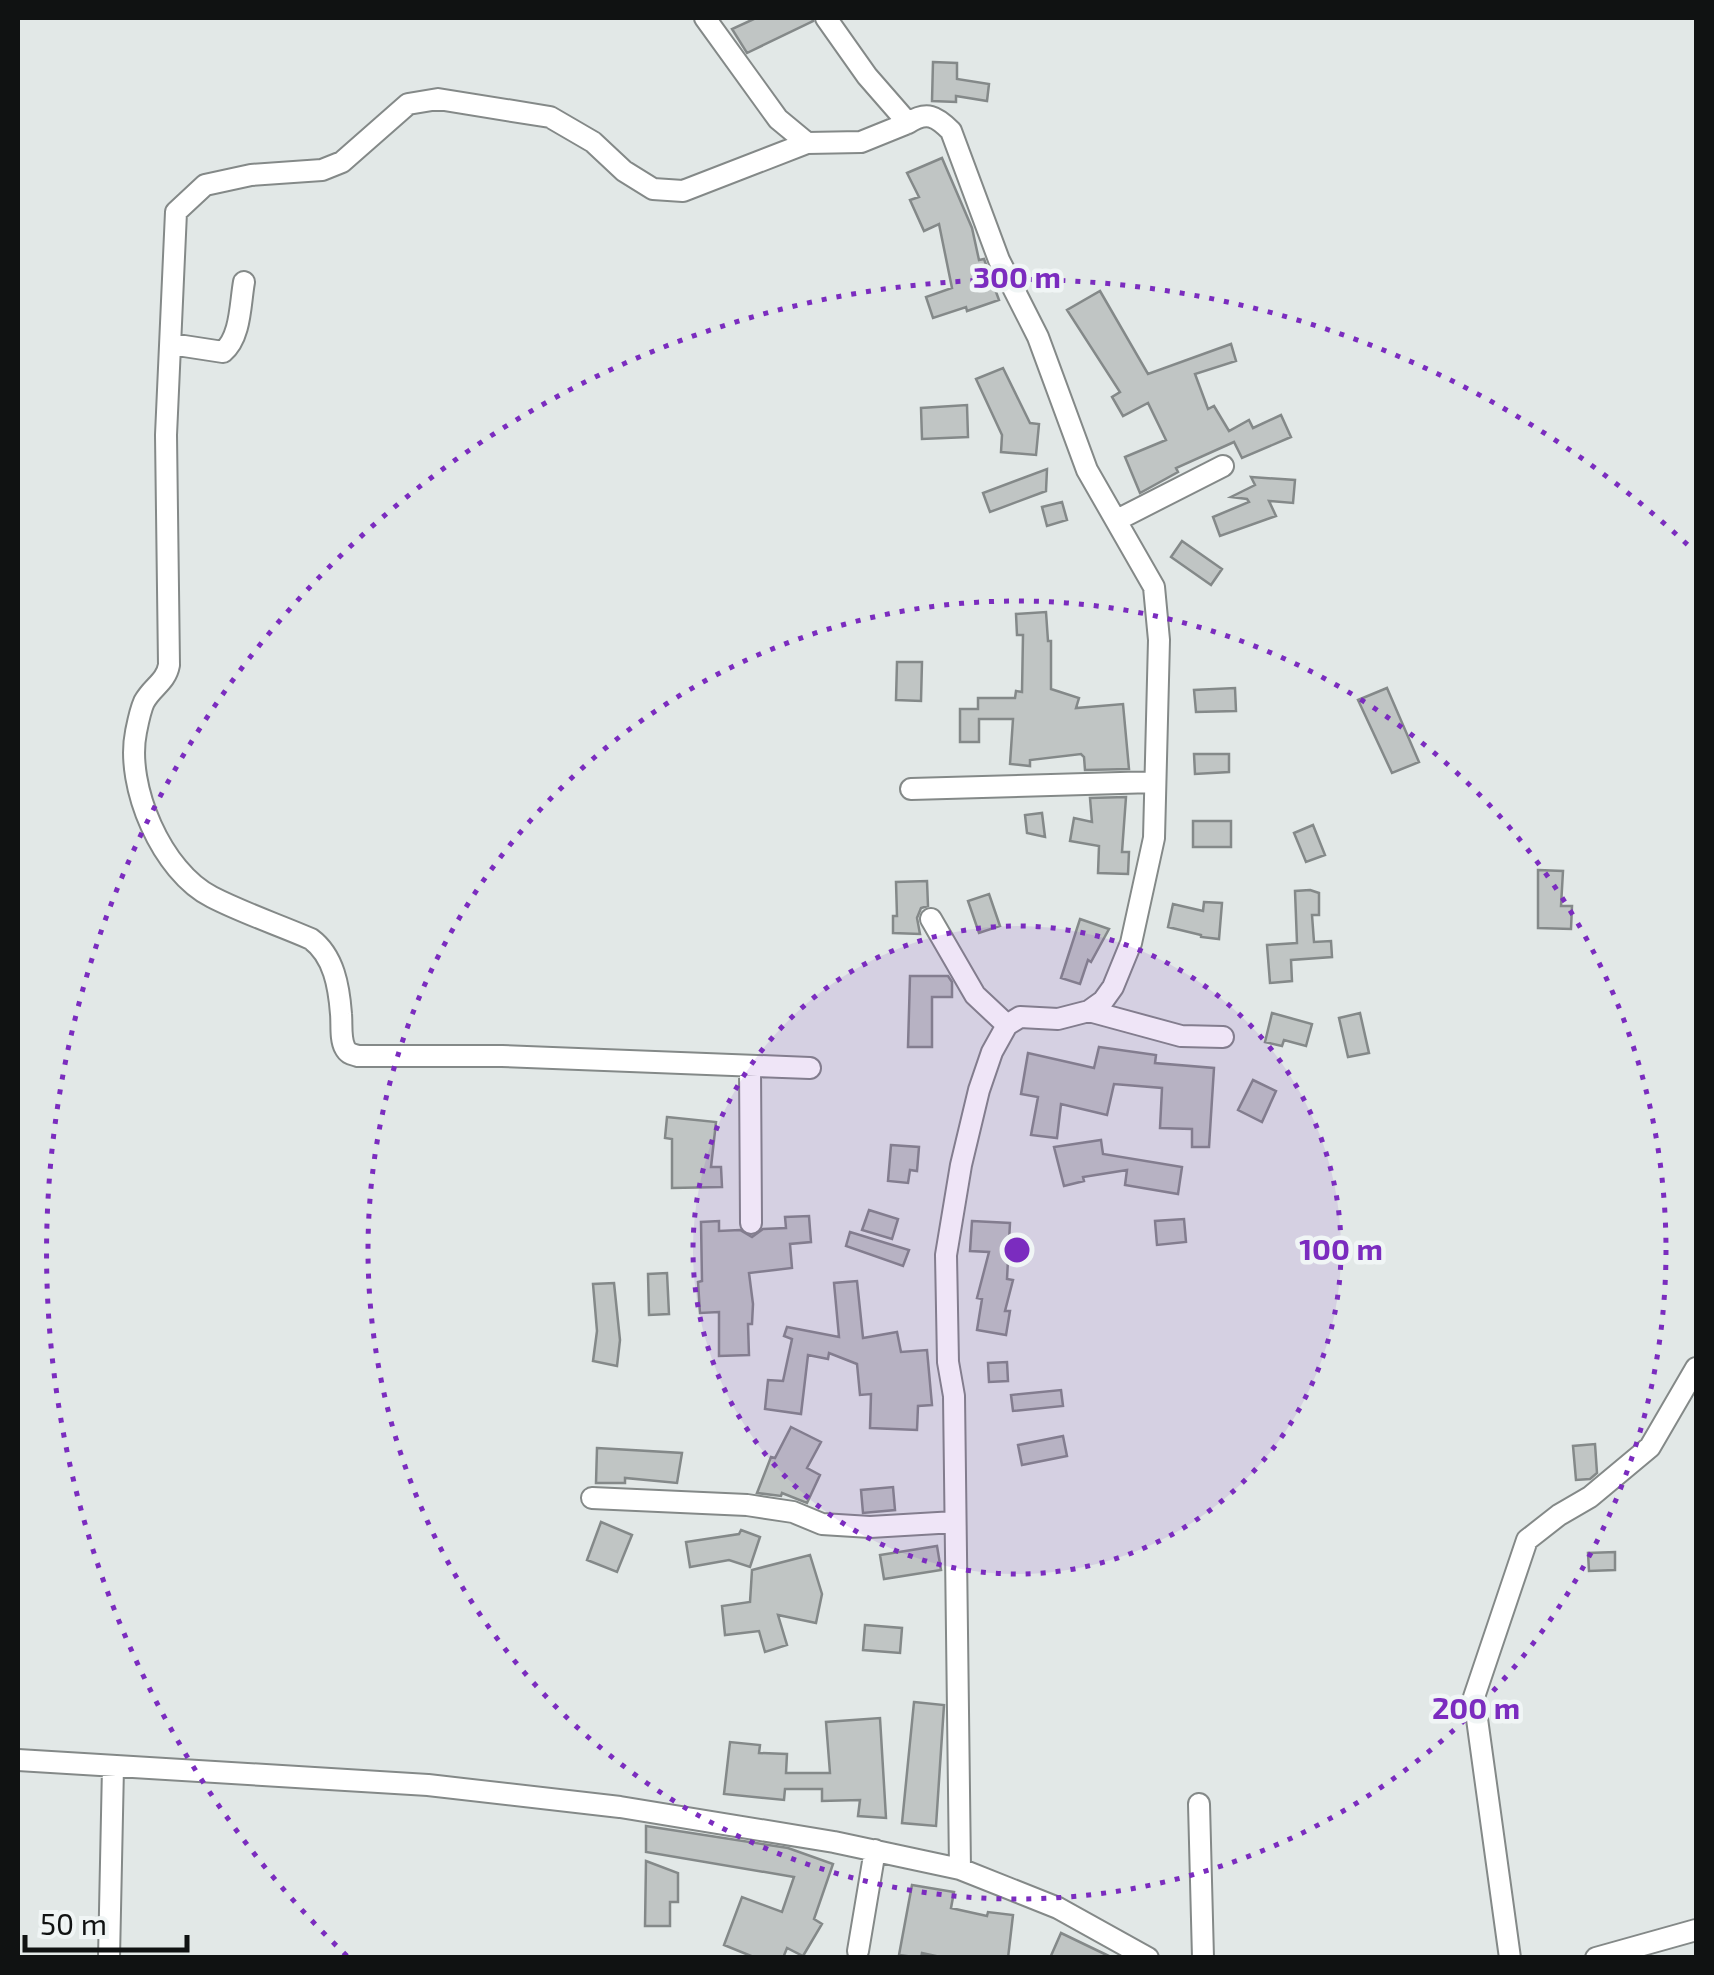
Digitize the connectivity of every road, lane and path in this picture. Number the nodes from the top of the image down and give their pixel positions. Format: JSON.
{"nodes":[{"id":1,"x":705,"y":18,"type":"edge"},
{"id":2,"x":826,"y":18,"type":"edge"},
{"id":3,"x":908,"y":123,"type":"junction"},
{"id":4,"x":807,"y":143,"type":"junction"},
{"id":5,"x":244,"y":282,"type":"dead end"},
{"id":6,"x":171,"y":344,"type":"junction"},
{"id":7,"x":1223,"y":466,"type":"dead end"},
{"id":8,"x":1117,"y":520,"type":"junction"},
{"id":9,"x":1155,"y":782,"type":"junction"},
{"id":10,"x":911,"y":789,"type":"dead end"},
{"id":11,"x":930,"y":919,"type":"dead end"},
{"id":12,"x":1088,"y":1012,"type":"junction"},
{"id":13,"x":1007,"y":1026,"type":"junction"},
{"id":14,"x":1223,"y":1036,"type":"dead end"},
{"id":15,"x":750,"y":1067,"type":"junction"},
{"id":16,"x":810,"y":1068,"type":"dead end"},
{"id":17,"x":751,"y":1223,"type":"dead end"},
{"id":18,"x":1696,"y":1368,"type":"edge"},
{"id":19,"x":592,"y":1498,"type":"dead end"},
{"id":20,"x":955,"y":1522,"type":"junction"},
{"id":21,"x":18,"y":1760,"type":"edge"},
{"id":22,"x":113,"y":1767,"type":"junction"},
{"id":23,"x":1199,"y":1804,"type":"dead end"},
{"id":24,"x":875,"y":1850,"type":"junction"},
{"id":25,"x":960,"y":1869,"type":"junction"},
{"id":26,"x":1696,"y":1930,"type":"edge"},
{"id":27,"x":858,"y":1952,"type":"dead end"},
{"id":28,"x":110,"y":1958,"type":"edge"},
{"id":29,"x":1148,"y":1958,"type":"edge"},
{"id":30,"x":1204,"y":1958,"type":"edge"},
{"id":31,"x":1510,"y":1958,"type":"edge"},
{"id":32,"x":1596,"y":1958,"type":"edge"}],
"edges":[{"from":1,"to":4,"type":"street"},
{"from":2,"to":3,"type":"street"},
{"from":3,"to":4,"type":"street"},
{"from":3,"to":8,"type":"street"},
{"from":4,"to":6,"type":"street"},
{"from":5,"to":6,"type":"street"},
{"from":6,"to":15,"type":"street"},
{"from":7,"to":8,"type":"street"},
{"from":8,"to":9,"type":"street"},
{"from":9,"to":10,"type":"street"},
{"from":9,"to":12,"type":"street"},
{"from":11,"to":13,"type":"street"},
{"from":12,"to":13,"type":"street"},
{"from":12,"to":14,"type":"street"},
{"from":13,"to":20,"type":"street"},
{"from":15,"to":16,"type":"street"},
{"from":15,"to":17,"type":"street"},
{"from":18,"to":31,"type":"street"},
{"from":19,"to":20,"type":"street"},
{"from":20,"to":25,"type":"street"},
{"from":21,"to":22,"type":"street"},
{"from":22,"to":24,"type":"street"},
{"from":22,"to":28,"type":"street"},
{"from":23,"to":30,"type":"street"},
{"from":24,"to":25,"type":"street"},
{"from":24,"to":27,"type":"street"},
{"from":25,"to":29,"type":"street"},
{"from":26,"to":32,"type":"street"}]}
